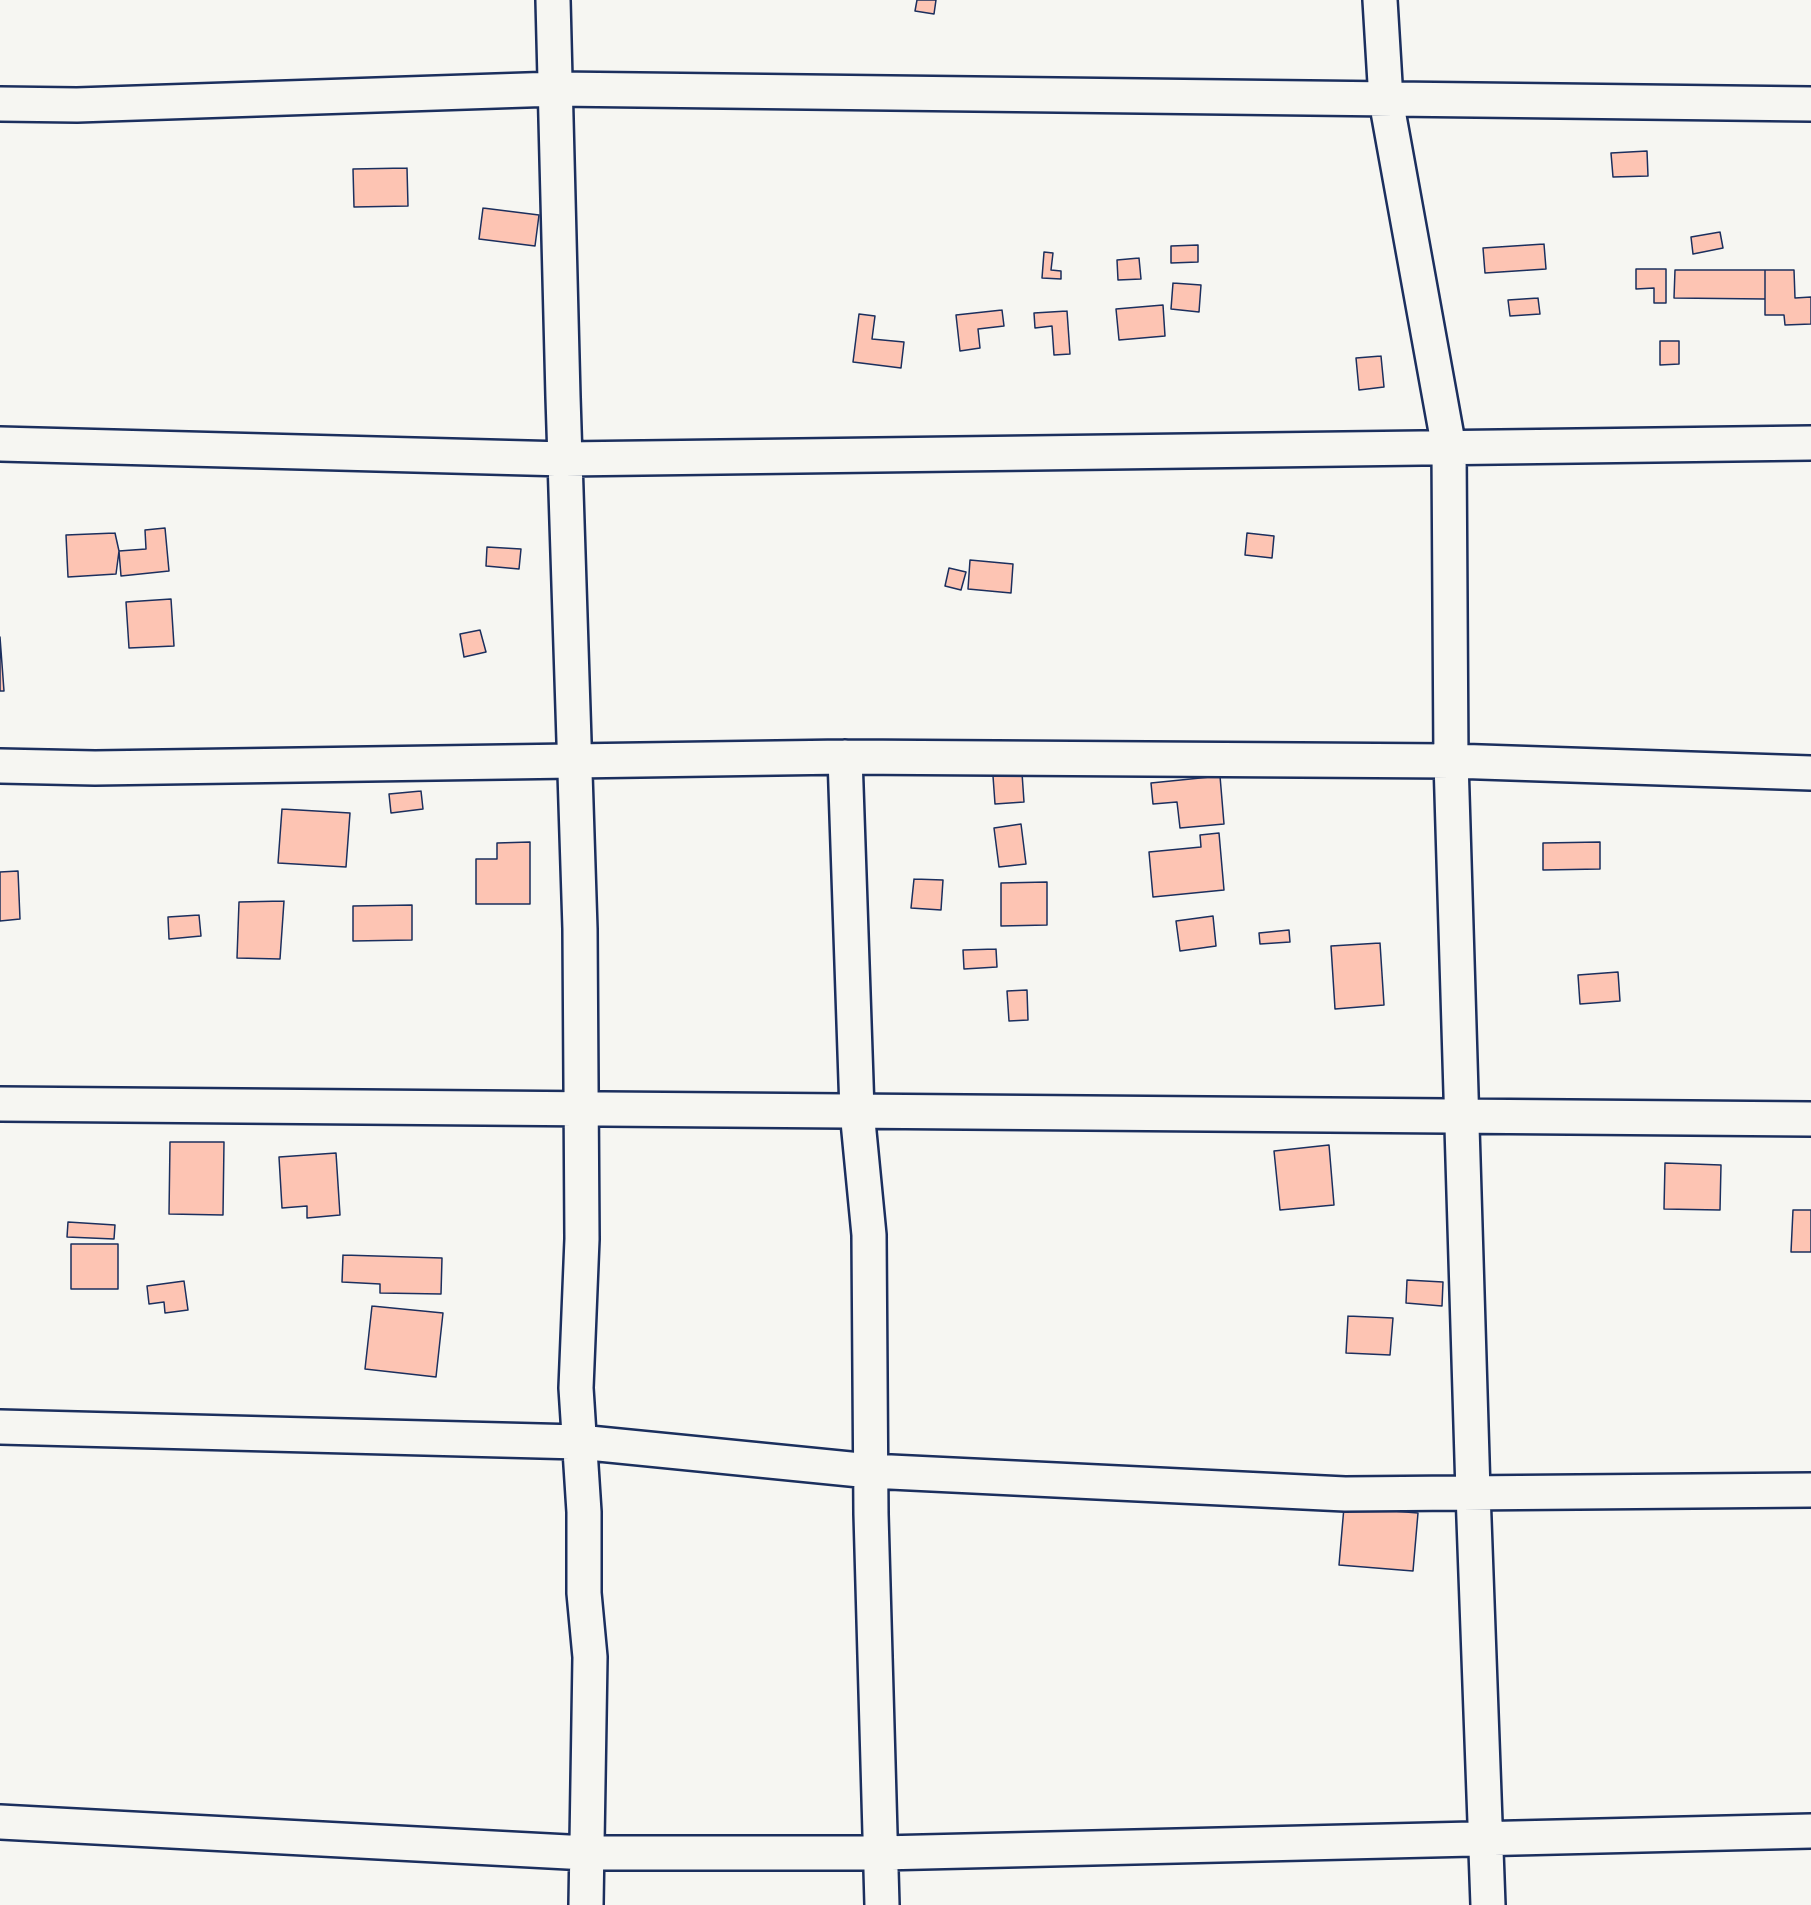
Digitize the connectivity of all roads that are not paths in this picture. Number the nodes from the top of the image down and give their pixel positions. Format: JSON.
{"nodes":[{"id":1,"x":553,"y":0,"type":"edge"},
{"id":2,"x":1380,"y":0,"type":"edge"},
{"id":3,"x":556,"y":88,"type":"junction"},
{"id":4,"x":1386,"y":100,"type":"junction"},
{"id":5,"x":0,"y":104,"type":"edge"},
{"id":6,"x":1811,"y":104,"type":"edge"},
{"id":7,"x":1811,"y":442,"type":"edge"},
{"id":8,"x":0,"y":444,"type":"edge"},
{"id":9,"x":1449,"y":448,"type":"junction"},
{"id":10,"x":565,"y":459,"type":"junction"},
{"id":11,"x":845,"y":757,"type":"junction"},
{"id":12,"x":1451,"y":761,"type":"junction"},
{"id":13,"x":576,"y":762,"type":"junction"},
{"id":14,"x":0,"y":766,"type":"edge"},
{"id":15,"x":1811,"y":773,"type":"edge"},
{"id":16,"x":0,"y":1104,"type":"edge"},
{"id":17,"x":581,"y":1108,"type":"junction"},
{"id":18,"x":857,"y":1111,"type":"junction"},
{"id":19,"x":1462,"y":1116,"type":"junction"},
{"id":20,"x":1811,"y":1119,"type":"edge"},
{"id":21,"x":0,"y":1427,"type":"edge"},
{"id":22,"x":579,"y":1443,"type":"junction"},
{"id":23,"x":870,"y":1471,"type":"junction"},
{"id":24,"x":1811,"y":1490,"type":"edge"},
{"id":25,"x":1473,"y":1492,"type":"junction"},
{"id":26,"x":0,"y":1822,"type":"edge"},
{"id":27,"x":1811,"y":1831,"type":"edge"},
{"id":28,"x":1486,"y":1838,"type":"junction"},
{"id":29,"x":587,"y":1853,"type":"junction"},
{"id":30,"x":880,"y":1853,"type":"junction"},
{"id":31,"x":586,"y":1905,"type":"edge"},
{"id":32,"x":882,"y":1905,"type":"edge"},
{"id":33,"x":1488,"y":1905,"type":"edge"}],
"edges":[{"from":1,"to":3,"type":"street"},
{"from":2,"to":4,"type":"street"},
{"from":3,"to":4,"type":"street"},
{"from":3,"to":5,"type":"street"},
{"from":3,"to":10,"type":"street"},
{"from":4,"to":6,"type":"street"},
{"from":4,"to":9,"type":"street"},
{"from":7,"to":9,"type":"street"},
{"from":8,"to":10,"type":"street"},
{"from":9,"to":10,"type":"street"},
{"from":9,"to":12,"type":"street"},
{"from":10,"to":13,"type":"street"},
{"from":11,"to":12,"type":"street"},
{"from":11,"to":13,"type":"street"},
{"from":11,"to":18,"type":"street"},
{"from":12,"to":15,"type":"street"},
{"from":12,"to":19,"type":"street"},
{"from":13,"to":14,"type":"street"},
{"from":13,"to":17,"type":"street"},
{"from":16,"to":17,"type":"street"},
{"from":17,"to":18,"type":"street"},
{"from":17,"to":22,"type":"street"},
{"from":18,"to":19,"type":"street"},
{"from":18,"to":23,"type":"street"},
{"from":19,"to":20,"type":"street"},
{"from":19,"to":25,"type":"street"},
{"from":21,"to":22,"type":"street"},
{"from":22,"to":23,"type":"street"},
{"from":22,"to":29,"type":"street"},
{"from":23,"to":25,"type":"street"},
{"from":23,"to":30,"type":"street"},
{"from":24,"to":25,"type":"street"},
{"from":25,"to":28,"type":"street"},
{"from":26,"to":29,"type":"street"},
{"from":27,"to":28,"type":"street"},
{"from":28,"to":30,"type":"street"},
{"from":28,"to":33,"type":"street"},
{"from":29,"to":30,"type":"street"},
{"from":29,"to":31,"type":"street"},
{"from":30,"to":32,"type":"street"}]}
